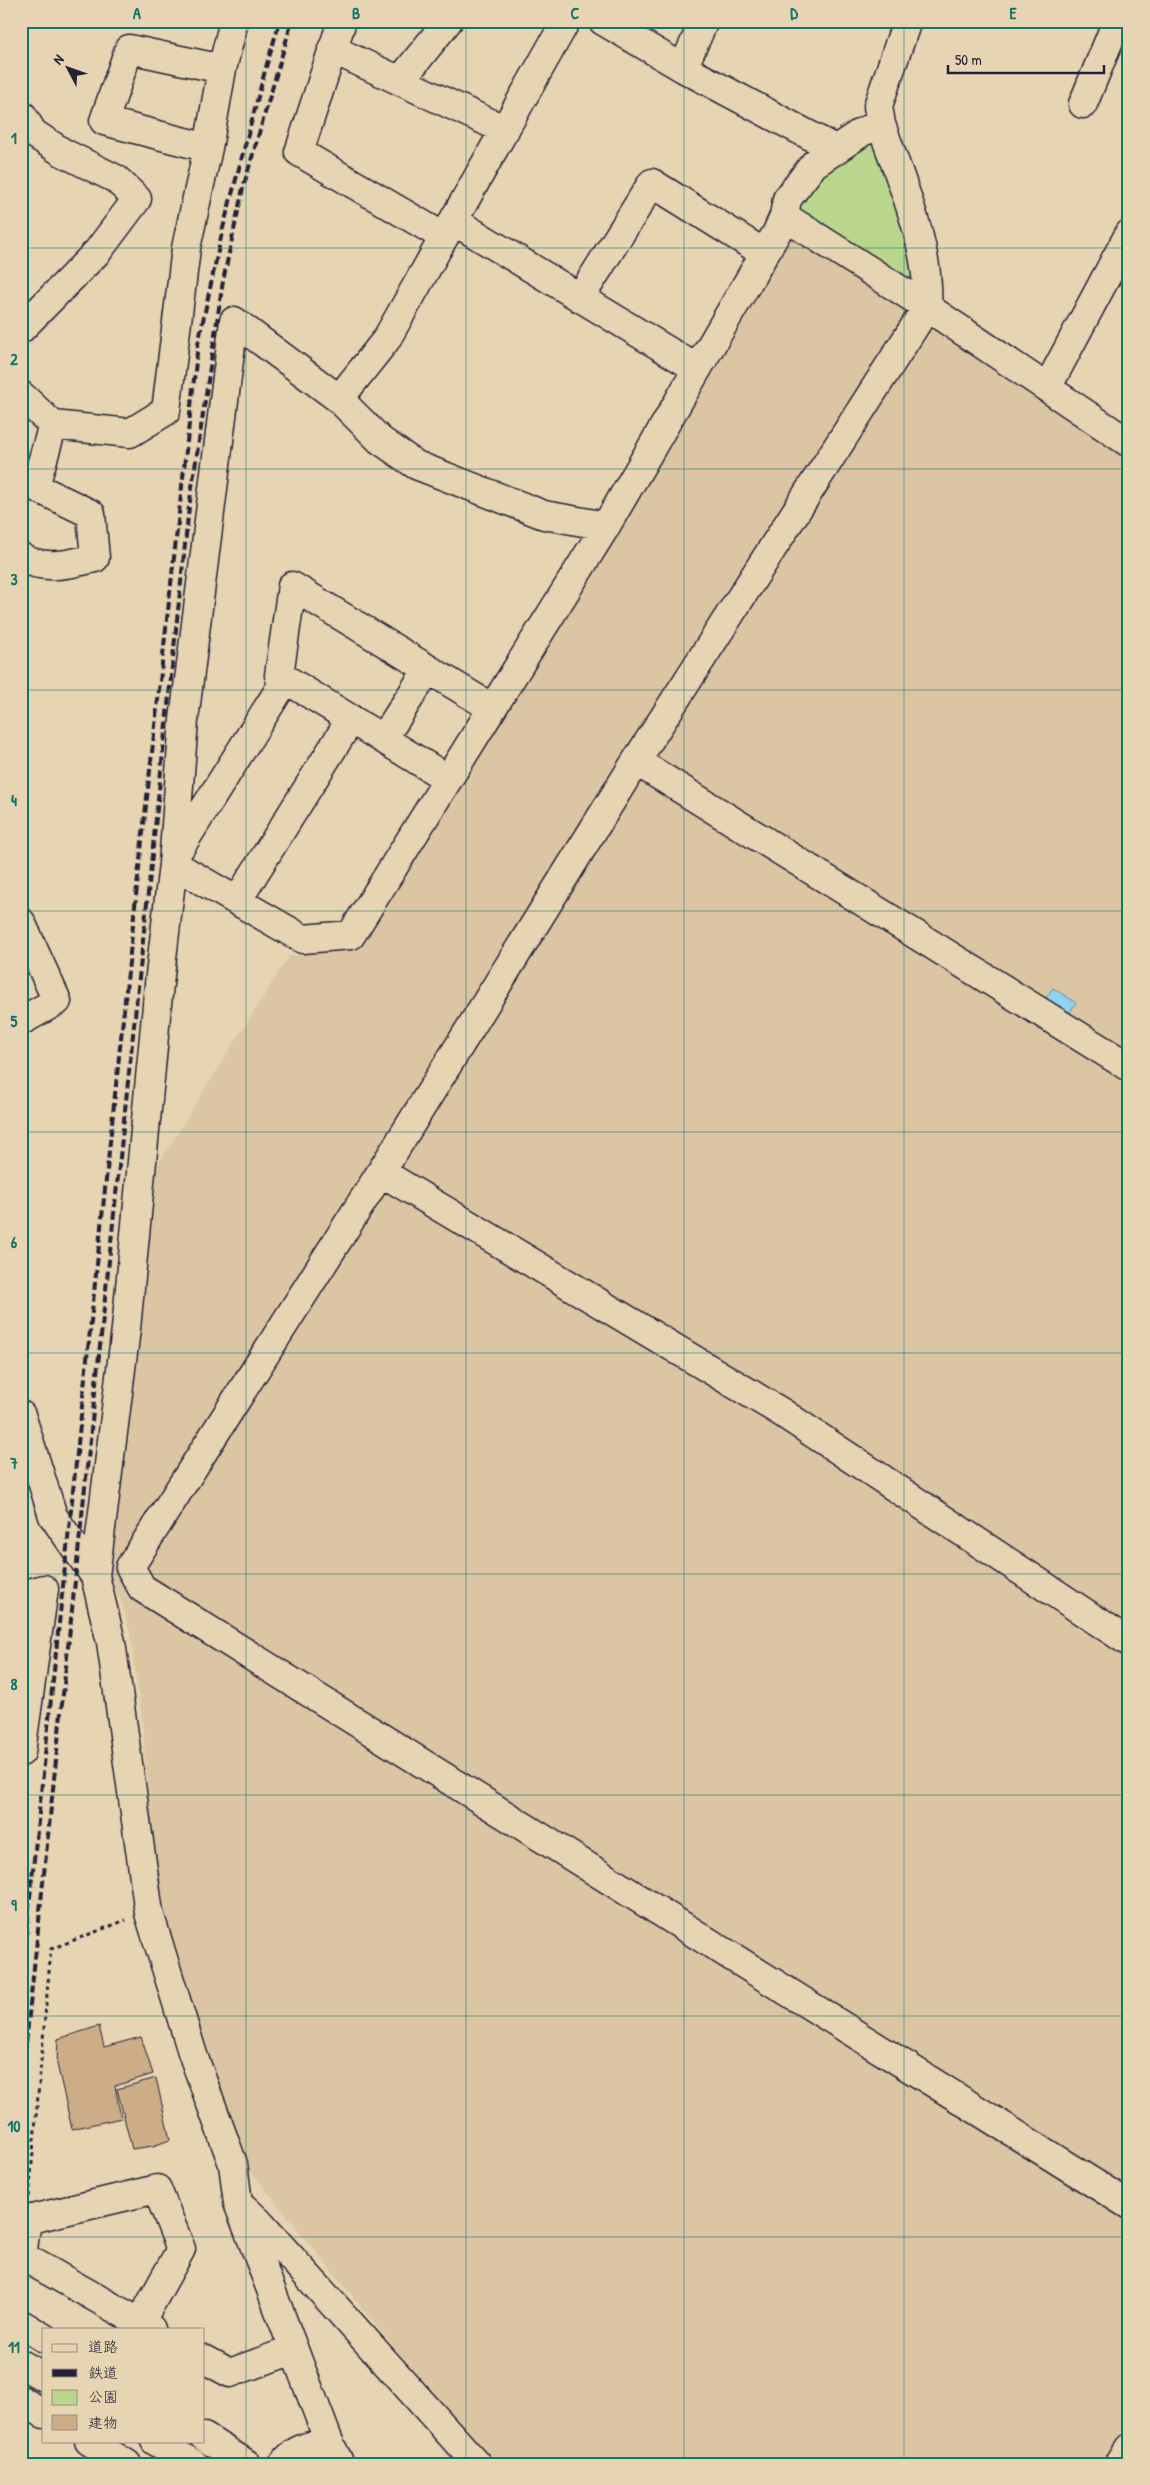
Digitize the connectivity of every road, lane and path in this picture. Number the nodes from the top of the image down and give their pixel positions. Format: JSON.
{"nodes":[{"id":1,"x":234,"y":21,"type":"edge"},
{"id":2,"x":342,"y":21,"type":"edge"},
{"id":3,"x":448,"y":21,"type":"edge"},
{"id":4,"x":566,"y":21,"type":"edge"},
{"id":5,"x":604,"y":21,"type":"edge"},
{"id":6,"x":704,"y":21,"type":"edge"},
{"id":7,"x":907,"y":21,"type":"edge"},
{"id":8,"x":1117,"y":21,"type":"edge"},
{"id":9,"x":332,"y":49,"type":"junction"},
{"id":10,"x":683,"y":68,"type":"junction"},
{"id":11,"x":222,"y":69,"type":"junction"},
{"id":12,"x":400,"y":81,"type":"junction"},
{"id":13,"x":1083,"y":104,"type":"dead end"},
{"id":14,"x":23,"y":116,"type":"dead end"},
{"id":15,"x":881,"y":124,"type":"junction"},
{"id":16,"x":505,"y":130,"type":"junction"},
{"id":17,"x":208,"y":148,"type":"junction"},
{"id":18,"x":837,"y":150,"type":"junction"},
{"id":19,"x":784,"y":216,"type":"junction"},
{"id":20,"x":449,"y":229,"type":"junction"},
{"id":21,"x":1129,"y":234,"type":"edge"},
{"id":22,"x":764,"y":253,"type":"junction"},
{"id":23,"x":580,"y":298,"type":"junction"},
{"id":24,"x":927,"y":307,"type":"junction"},
{"id":25,"x":21,"y":328,"type":"edge"},
{"id":26,"x":696,"y":368,"type":"junction"},
{"id":27,"x":1048,"y":388,"type":"junction"},
{"id":28,"x":21,"y":396,"type":"edge"},
{"id":29,"x":340,"y":398,"type":"junction"},
{"id":30,"x":53,"y":425,"type":"junction"},
{"id":31,"x":1129,"y":443,"type":"edge"},
{"id":32,"x":28,"y":483,"type":"edge"},
{"id":33,"x":606,"y":526,"type":"junction"},
{"id":34,"x":21,"y":557,"type":"edge"},
{"id":35,"x":428,"y":669,"type":"junction"},
{"id":36,"x":286,"y":680,"type":"junction"},
{"id":37,"x":492,"y":708,"type":"junction"},
{"id":38,"x":351,"y":720,"type":"junction"},
{"id":39,"x":383,"y":739,"type":"junction"},
{"id":40,"x":636,"y":761,"type":"junction"},
{"id":41,"x":448,"y":779,"type":"junction"},
{"id":42,"x":174,"y":861,"type":"junction"},
{"id":43,"x":237,"y":901,"type":"junction"},
{"id":44,"x":21,"y":922,"type":"edge"},
{"id":45,"x":21,"y":1021,"type":"edge"},
{"id":46,"x":1129,"y":1067,"type":"edge"},
{"id":47,"x":381,"y":1172,"type":"junction"},
{"id":48,"x":21,"y":1415,"type":"edge"},
{"id":49,"x":95,"y":1576,"type":"junction"},
{"id":50,"x":21,"y":1595,"type":"edge"},
{"id":51,"x":1129,"y":1642,"type":"edge"},
{"id":52,"x":21,"y":1752,"type":"edge"},
{"id":53,"x":149,"y":1913,"type":"junction"},
{"id":54,"x":238,"y":2203,"type":"junction"},
{"id":55,"x":1129,"y":2205,"type":"edge"},
{"id":56,"x":26,"y":2220,"type":"junction"},
{"id":57,"x":21,"y":2324,"type":"edge"},
{"id":58,"x":146,"y":2326,"type":"edge"},
{"id":59,"x":42,"y":2337,"type":"edge"},
{"id":60,"x":293,"y":2350,"type":"junction"},
{"id":61,"x":205,"y":2360,"type":"edge"},
{"id":62,"x":21,"y":2364,"type":"edge"},
{"id":63,"x":42,"y":2376,"type":"edge"},
{"id":64,"x":21,"y":2400,"type":"edge"},
{"id":65,"x":42,"y":2413,"type":"edge"},
{"id":66,"x":205,"y":2438,"type":"edge"},
{"id":67,"x":91,"y":2442,"type":"edge"},
{"id":68,"x":157,"y":2442,"type":"edge"},
{"id":69,"x":1129,"y":2448,"type":"edge"},
{"id":70,"x":334,"y":2453,"type":"edge"},
{"id":71,"x":127,"y":2464,"type":"edge"},
{"id":72,"x":194,"y":2464,"type":"edge"},
{"id":73,"x":247,"y":2464,"type":"edge"},
{"id":74,"x":283,"y":2464,"type":"edge"},
{"id":75,"x":477,"y":2464,"type":"edge"},
{"id":76,"x":1119,"y":2464,"type":"edge"}],
"edges":[{"from":1,"to":11,"type":"street"},
{"from":2,"to":9,"type":"street"},
{"from":3,"to":12,"type":"street"},
{"from":4,"to":16,"type":"street"},
{"from":5,"to":10,"type":"street"},
{"from":6,"to":10,"type":"street"},
{"from":7,"to":15,"type":"street"},
{"from":8,"to":13,"type":"street"},
{"from":9,"to":12,"type":"street"},
{"from":9,"to":20,"type":"street"},
{"from":10,"to":18,"type":"street"},
{"from":11,"to":17,"type":"street"},
{"from":11,"to":17,"type":"street"},
{"from":12,"to":16,"type":"street"},
{"from":14,"to":25,"type":"street"},
{"from":15,"to":18,"type":"street"},
{"from":15,"to":24,"type":"street"},
{"from":16,"to":20,"type":"street"},
{"from":17,"to":30,"type":"street"},
{"from":18,"to":19,"type":"street"},
{"from":19,"to":22,"type":"street"},
{"from":19,"to":24,"type":"street"},
{"from":20,"to":23,"type":"street"},
{"from":20,"to":29,"type":"street"},
{"from":21,"to":27,"type":"street"},
{"from":22,"to":23,"type":"street"},
{"from":22,"to":26,"type":"street"},
{"from":23,"to":26,"type":"street"},
{"from":24,"to":27,"type":"street"},
{"from":24,"to":40,"type":"street"},
{"from":26,"to":33,"type":"street"},
{"from":27,"to":31,"type":"street"},
{"from":28,"to":30,"type":"street"},
{"from":29,"to":33,"type":"street"},
{"from":29,"to":42,"type":"street"},
{"from":30,"to":32,"type":"street"},
{"from":32,"to":34,"type":"street"},
{"from":33,"to":37,"type":"street"},
{"from":35,"to":36,"type":"street"},
{"from":35,"to":37,"type":"street"},
{"from":35,"to":39,"type":"street"},
{"from":36,"to":38,"type":"street"},
{"from":36,"to":42,"type":"street"},
{"from":37,"to":41,"type":"street"},
{"from":38,"to":39,"type":"street"},
{"from":38,"to":43,"type":"street"},
{"from":39,"to":41,"type":"street"},
{"from":40,"to":46,"type":"street"},
{"from":40,"to":47,"type":"street"},
{"from":41,"to":43,"type":"street"},
{"from":42,"to":43,"type":"street"},
{"from":42,"to":49,"type":"street"},
{"from":44,"to":45,"type":"street"},
{"from":47,"to":51,"type":"street"},
{"from":47,"to":55,"type":"street"},
{"from":48,"to":49,"type":"street"},
{"from":49,"to":53,"type":"street"},
{"from":50,"to":52,"type":"street"},
{"from":53,"to":54,"type":"street"},
{"from":53,"to":56,"type":"path"},
{"from":54,"to":60,"type":"street"},
{"from":54,"to":75,"type":"street"},
{"from":56,"to":58,"type":"street"},
{"from":56,"to":58,"type":"street"},
{"from":57,"to":59,"type":"street"},
{"from":60,"to":61,"type":"street"},
{"from":60,"to":70,"type":"street"},
{"from":62,"to":63,"type":"street"},
{"from":64,"to":65,"type":"street"},
{"from":66,"to":73,"type":"street"},
{"from":67,"to":71,"type":"street"},
{"from":68,"to":72,"type":"street"},
{"from":69,"to":76,"type":"street"},
{"from":70,"to":74,"type":"street"}]}
